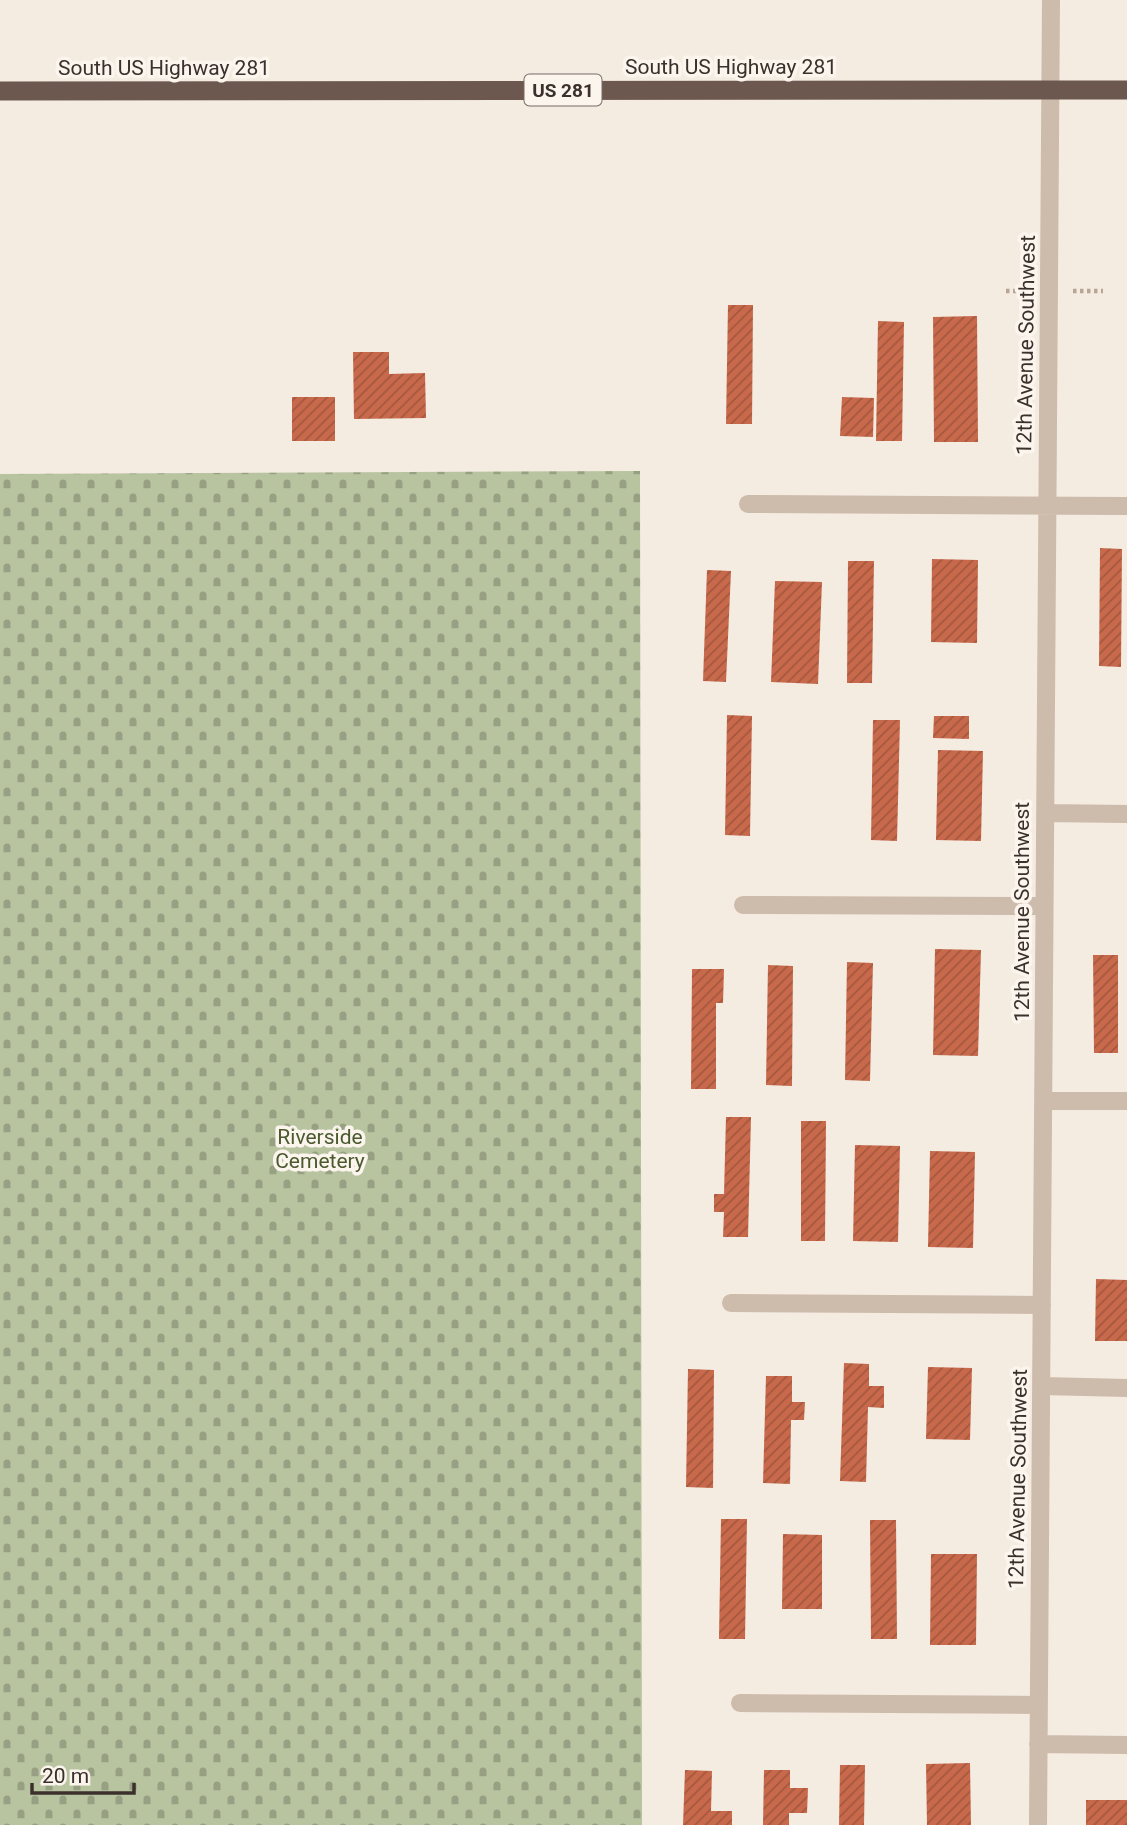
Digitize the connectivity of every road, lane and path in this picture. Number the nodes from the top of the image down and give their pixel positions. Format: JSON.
{"nodes":[{"id":1,"x":1051,"y":0,"type":"edge"},
{"id":2,"x":1051,"y":90,"type":"junction"},
{"id":3,"x":1127,"y":90,"type":"edge"},
{"id":4,"x":0,"y":91,"type":"edge"},
{"id":5,"x":1006,"y":290,"type":"dead end"},
{"id":6,"x":1026,"y":290,"type":"dead end"},
{"id":7,"x":1080,"y":290,"type":"dead end"},
{"id":8,"x":1103,"y":290,"type":"dead end"},
{"id":9,"x":748,"y":504,"type":"dead end"},
{"id":10,"x":1047,"y":505,"type":"junction"},
{"id":11,"x":1127,"y":506,"type":"edge"},
{"id":12,"x":1045,"y":813,"type":"junction"},
{"id":13,"x":1127,"y":814,"type":"edge"},
{"id":14,"x":743,"y":905,"type":"dead end"},
{"id":15,"x":1044,"y":906,"type":"junction"},
{"id":16,"x":1044,"y":1101,"type":"junction"},
{"id":17,"x":1127,"y":1101,"type":"edge"},
{"id":18,"x":731,"y":1303,"type":"dead end"},
{"id":19,"x":1042,"y":1305,"type":"junction"},
{"id":20,"x":1042,"y":1386,"type":"junction"},
{"id":21,"x":1127,"y":1388,"type":"edge"},
{"id":22,"x":740,"y":1703,"type":"dead end"},
{"id":23,"x":1038,"y":1705,"type":"junction"},
{"id":24,"x":1038,"y":1745,"type":"junction"},
{"id":25,"x":1127,"y":1745,"type":"edge"},
{"id":26,"x":1038,"y":1825,"type":"edge"}],
"edges":[{"from":1,"to":2,"type":"street","name":"12th Avenue Southwest"},
{"from":2,"to":3,"type":"highway","name":"South US Highway 281","number":"US 281"},
{"from":2,"to":4,"type":"highway","name":"South US Highway 281","number":"US 281"},
{"from":2,"to":10,"type":"street","name":"12th Avenue Southwest"},
{"from":5,"to":6,"type":"path"},
{"from":7,"to":8,"type":"path"},
{"from":9,"to":10,"type":"street"},
{"from":10,"to":11,"type":"street"},
{"from":10,"to":12,"type":"street","name":"12th Avenue Southwest"},
{"from":12,"to":13,"type":"street"},
{"from":12,"to":15,"type":"street","name":"12th Avenue Southwest"},
{"from":14,"to":15,"type":"street"},
{"from":15,"to":16,"type":"street","name":"12th Avenue Southwest"},
{"from":16,"to":17,"type":"street"},
{"from":16,"to":19,"type":"street","name":"12th Avenue Southwest"},
{"from":18,"to":19,"type":"street"},
{"from":19,"to":20,"type":"street","name":"12th Avenue Southwest"},
{"from":20,"to":21,"type":"street"},
{"from":20,"to":23,"type":"street","name":"12th Avenue Southwest"},
{"from":22,"to":23,"type":"street"},
{"from":23,"to":24,"type":"street","name":"12th Avenue Southwest"},
{"from":24,"to":25,"type":"street"},
{"from":24,"to":26,"type":"street","name":"12th Avenue Southwest"}]}
